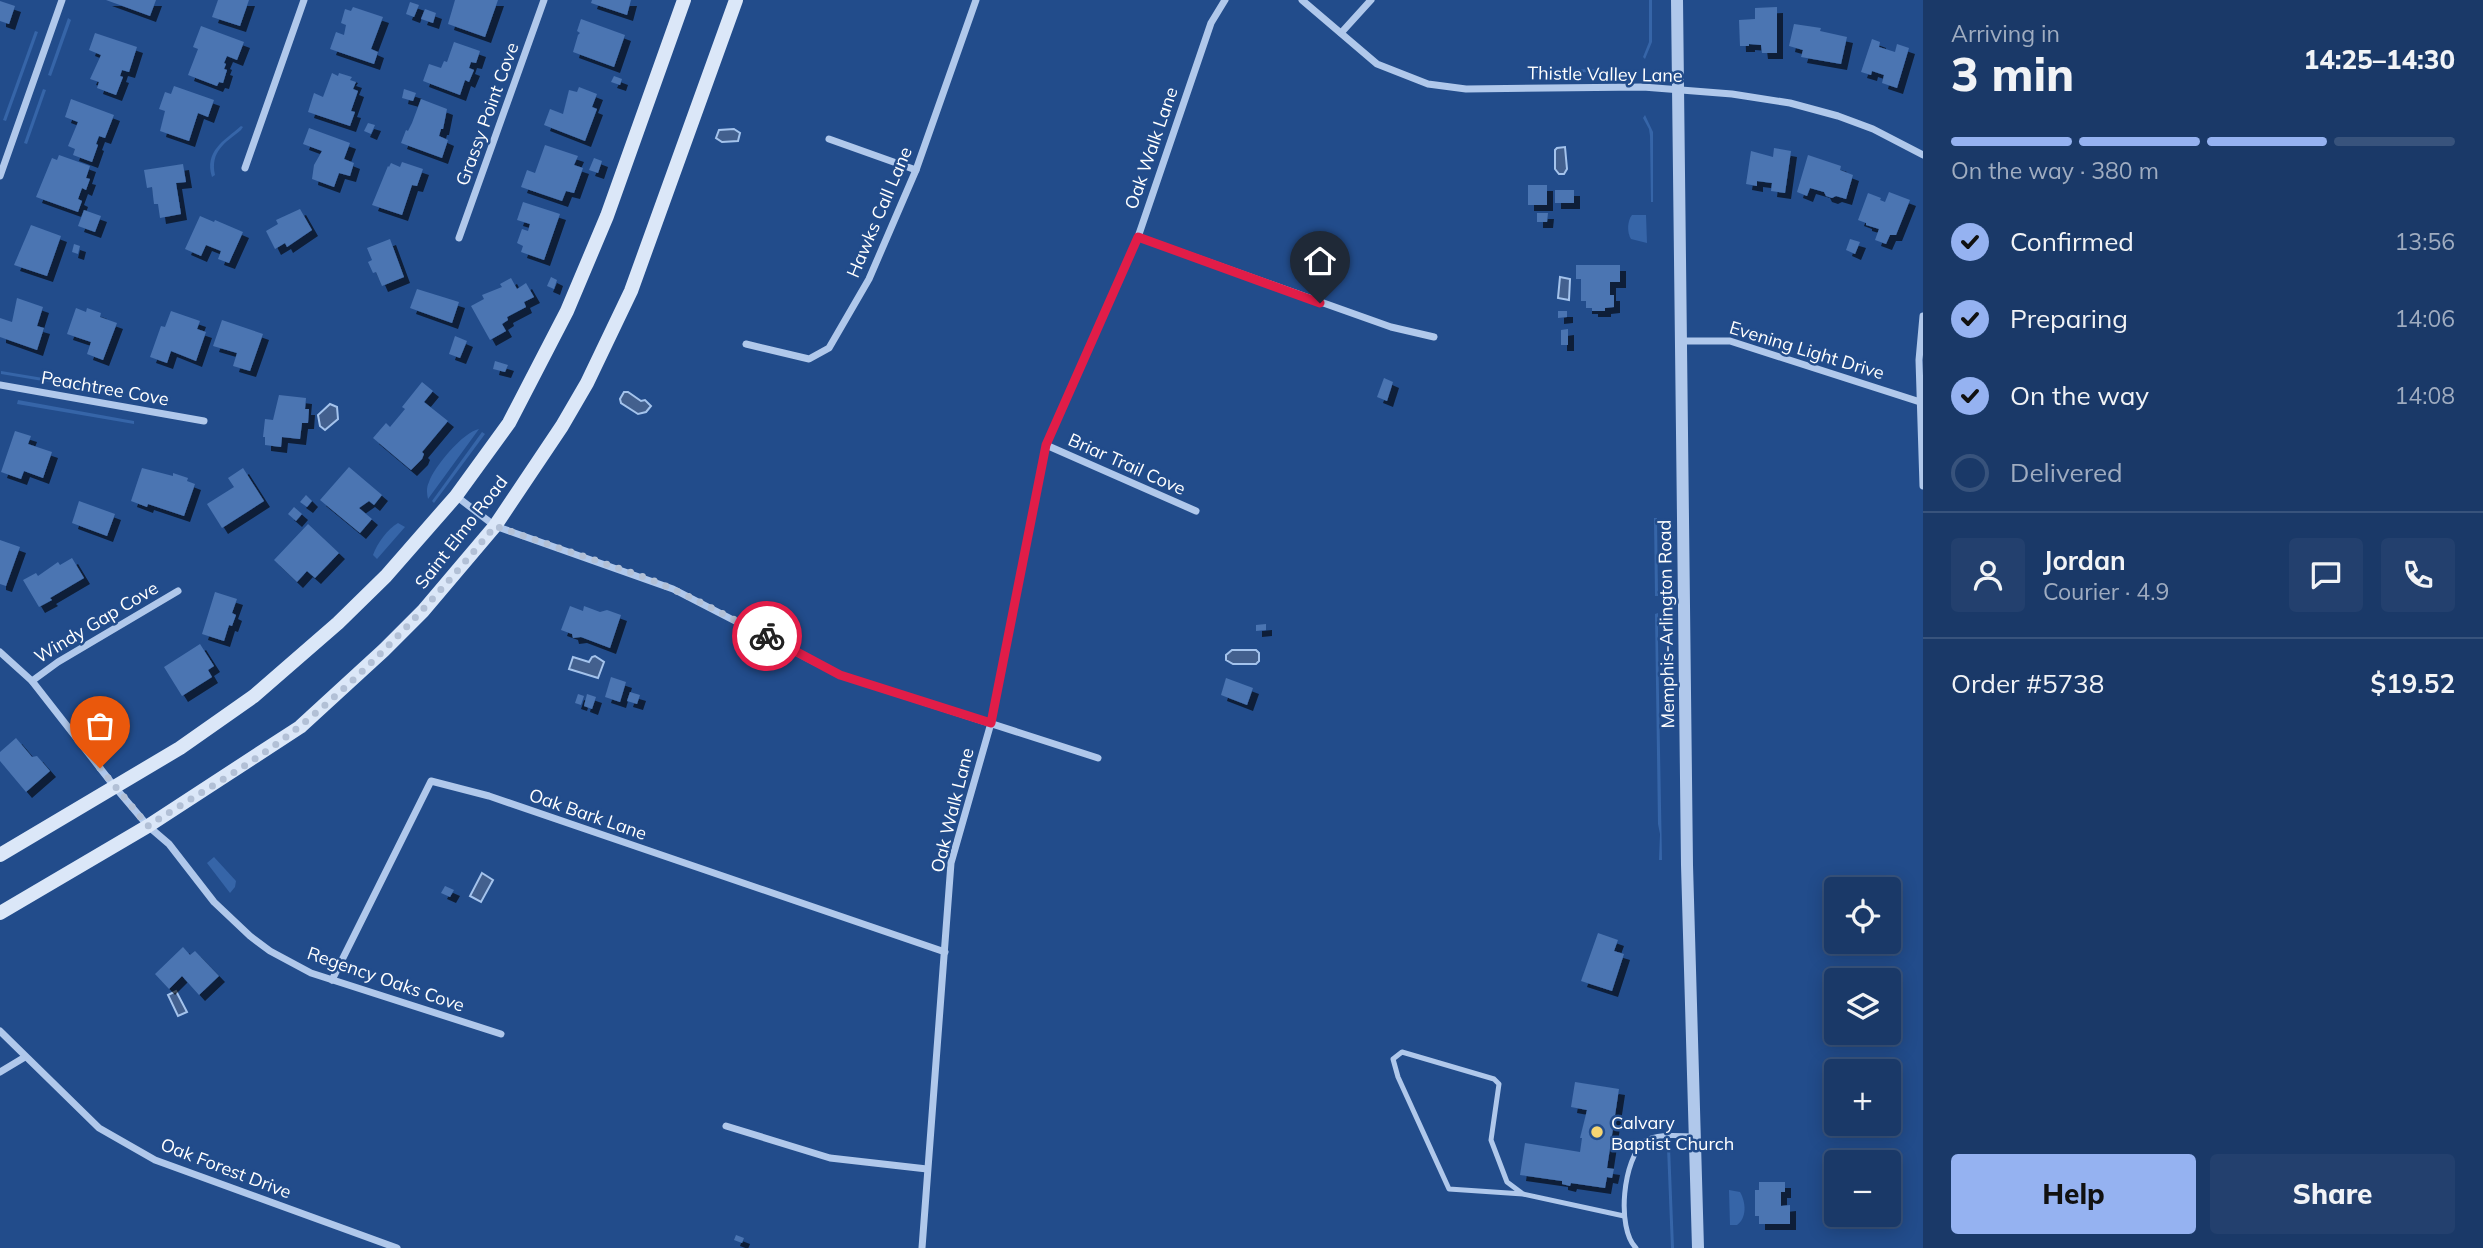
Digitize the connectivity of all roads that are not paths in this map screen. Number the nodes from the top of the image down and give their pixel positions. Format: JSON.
{"nodes":[{"id":1,"x":62,"y":0,"type":"edge"},
{"id":2,"x":304,"y":0,"type":"edge"},
{"id":3,"x":544,"y":0,"type":"edge"},
{"id":4,"x":684,"y":0,"type":"edge"},
{"id":5,"x":736,"y":0,"type":"edge"},
{"id":6,"x":976,"y":0,"type":"edge"},
{"id":7,"x":1225,"y":0,"type":"edge"},
{"id":8,"x":1302,"y":0,"type":"edge"},
{"id":9,"x":1371,"y":0,"type":"edge"},
{"id":10,"x":1677,"y":0,"type":"edge"},
{"id":11,"x":1341,"y":33,"type":"junction"},
{"id":12,"x":1678,"y":89,"type":"junction"},
{"id":13,"x":829,"y":139,"type":"dead end"},
{"id":14,"x":1923,"y":155,"type":"edge"},
{"id":15,"x":245,"y":168,"type":"dead end"},
{"id":16,"x":916,"y":170,"type":"junction"},
{"id":17,"x":0,"y":176,"type":"edge"},
{"id":18,"x":1138,"y":237,"type":"junction"},
{"id":19,"x":459,"y":238,"type":"dead end"},
{"id":20,"x":1923,"y":316,"type":"edge"},
{"id":21,"x":1434,"y":337,"type":"dead end"},
{"id":22,"x":1680,"y":341,"type":"junction"},
{"id":23,"x":746,"y":344,"type":"dead end"},
{"id":24,"x":0,"y":385,"type":"edge"},
{"id":25,"x":1922,"y":402,"type":"edge"},
{"id":26,"x":204,"y":421,"type":"dead end"},
{"id":27,"x":1046,"y":445,"type":"junction"},
{"id":28,"x":1923,"y":486,"type":"edge"},
{"id":29,"x":456,"y":496,"type":"junction"},
{"id":30,"x":1196,"y":511,"type":"dead end"},
{"id":31,"x":495,"y":526,"type":"junction"},
{"id":32,"x":178,"y":591,"type":"dead end"},
{"id":33,"x":0,"y":652,"type":"edge"},
{"id":34,"x":32,"y":681,"type":"junction"},
{"id":35,"x":991,"y":723,"type":"junction"},
{"id":36,"x":1098,"y":758,"type":"dead end"},
{"id":37,"x":114,"y":786,"type":"junction"},
{"id":38,"x":148,"y":826,"type":"junction"},
{"id":39,"x":0,"y":855,"type":"edge"},
{"id":40,"x":0,"y":913,"type":"edge"},
{"id":41,"x":945,"y":952,"type":"junction"},
{"id":42,"x":332,"y":981,"type":"junction"},
{"id":43,"x":0,"y":1031,"type":"edge"},
{"id":44,"x":501,"y":1034,"type":"dead end"},
{"id":45,"x":25,"y":1057,"type":"junction"},
{"id":46,"x":0,"y":1072,"type":"edge"},
{"id":47,"x":726,"y":1126,"type":"dead end"},
{"id":48,"x":1695,"y":1136,"type":"junction"},
{"id":49,"x":927,"y":1169,"type":"junction"},
{"id":50,"x":1523,"y":1194,"type":"junction"},
{"id":51,"x":1624,"y":1216,"type":"junction"},
{"id":52,"x":397,"y":1248,"type":"edge"},
{"id":53,"x":922,"y":1248,"type":"edge"},
{"id":54,"x":1636,"y":1248,"type":"edge"},
{"id":55,"x":1698,"y":1248,"type":"edge"}],
"edges":[{"from":1,"to":17,"type":"street"},
{"from":2,"to":15,"type":"street"},
{"from":3,"to":19,"type":"street","name":"Grassy Point Cove"},
{"from":4,"to":29,"type":"main road","name":"Saint Elmo Road"},
{"from":5,"to":31,"type":"main road","name":"Saint Elmo Road"},
{"from":6,"to":16,"type":"street","name":"Hawks Call Lane"},
{"from":7,"to":18,"type":"street","name":"Oak Walk Lane"},
{"from":8,"to":11,"type":"street","name":"Thistle Valley Lane"},
{"from":9,"to":11,"type":"street"},
{"from":10,"to":12,"type":"street","name":"Memphis-Arlington Road"},
{"from":11,"to":12,"type":"street","name":"Thistle Valley Lane"},
{"from":12,"to":14,"type":"street","name":"Thistle Valley Lane"},
{"from":12,"to":22,"type":"street","name":"Memphis-Arlington Road"},
{"from":13,"to":16,"type":"street"},
{"from":16,"to":23,"type":"street","name":"Hawks Call Lane"},
{"from":18,"to":21,"type":"street"},
{"from":18,"to":27,"type":"street","name":"Oak Walk Lane"},
{"from":20,"to":25,"type":"street"},
{"from":22,"to":25,"type":"street","name":"Evening Light Drive"},
{"from":22,"to":48,"type":"street","name":"Memphis-Arlington Road"},
{"from":24,"to":26,"type":"street","name":"Peachtree Cove"},
{"from":25,"to":28,"type":"street"},
{"from":27,"to":30,"type":"street","name":"Briar Trail Cove"},
{"from":27,"to":35,"type":"street","name":"Oak Walk Lane"},
{"from":29,"to":31,"type":"street"},
{"from":29,"to":37,"type":"main road","name":"Saint Elmo Road"},
{"from":31,"to":35,"type":"street"},
{"from":31,"to":38,"type":"main road","name":"Saint Elmo Road"},
{"from":32,"to":34,"type":"street","name":"Windy Gap Cove"},
{"from":33,"to":34,"type":"street","name":"Regency Oaks Cove"},
{"from":34,"to":37,"type":"street","name":"Regency Oaks Cove"},
{"from":35,"to":36,"type":"street"},
{"from":35,"to":41,"type":"street","name":"Oak Walk Lane"},
{"from":37,"to":38,"type":"street","name":"Regency Oaks Cove"},
{"from":37,"to":39,"type":"main road","name":"Saint Elmo Road"},
{"from":38,"to":40,"type":"main road","name":"Saint Elmo Road"},
{"from":38,"to":42,"type":"street","name":"Regency Oaks Cove"},
{"from":41,"to":42,"type":"street","name":"Oak Bark Lane"},
{"from":41,"to":49,"type":"street","name":"Oak Walk Lane"},
{"from":42,"to":44,"type":"street","name":"Regency Oaks Cove"},
{"from":43,"to":45,"type":"street","name":"Oak Forest Drive"},
{"from":45,"to":46,"type":"street"},
{"from":45,"to":52,"type":"street","name":"Oak Forest Drive"},
{"from":47,"to":49,"type":"street"},
{"from":48,"to":51,"type":"lane"},
{"from":48,"to":55,"type":"street","name":"Memphis-Arlington Road"},
{"from":49,"to":53,"type":"street","name":"Oak Walk Lane"},
{"from":50,"to":50,"type":"lane"},
{"from":50,"to":51,"type":"lane"},
{"from":51,"to":54,"type":"lane"}]}
